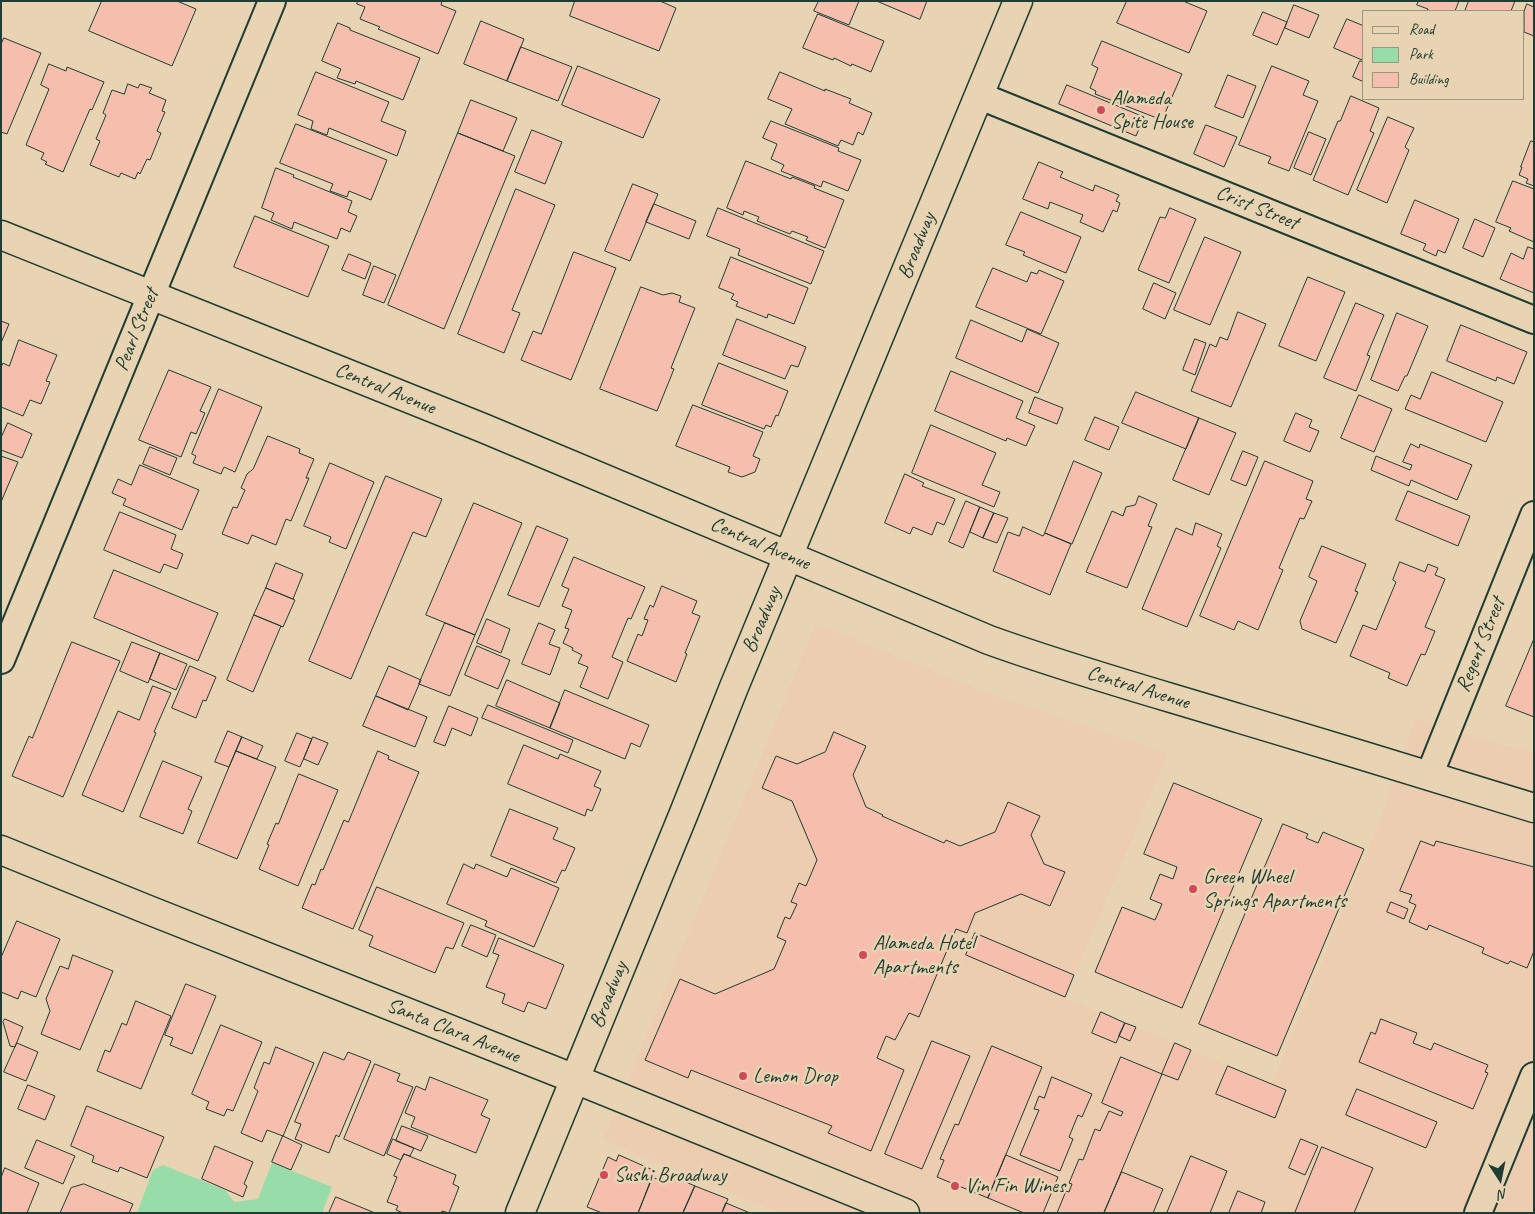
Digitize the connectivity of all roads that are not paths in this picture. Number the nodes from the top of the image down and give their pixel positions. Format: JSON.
{"nodes":[{"id":1,"x":272,"y":1,"type":"edge"},
{"id":2,"x":1018,"y":1,"type":"edge"},
{"id":3,"x":980,"y":96,"type":"junction"},
{"id":4,"x":1,"y":235,"type":"edge"},
{"id":5,"x":151,"y":295,"type":"junction"},
{"id":6,"x":1534,"y":320,"type":"edge"},
{"id":7,"x":1534,"y":515,"type":"edge"},
{"id":8,"x":789,"y":556,"type":"junction"},
{"id":9,"x":1,"y":660,"type":"edge"},
{"id":10,"x":1429,"y":776,"type":"junction"},
{"id":11,"x":1534,"y":808,"type":"edge"},
{"id":12,"x":1,"y":850,"type":"edge"},
{"id":13,"x":1534,"y":1076,"type":"edge"},
{"id":14,"x":575,"y":1079,"type":"junction"},
{"id":15,"x":520,"y":1213,"type":"edge"},
{"id":16,"x":905,"y":1213,"type":"edge"},
{"id":17,"x":1478,"y":1213,"type":"edge"}],
"edges":[{"from":1,"to":5,"type":"street","name":"Pearl Street"},
{"from":2,"to":3,"type":"street","name":"Broadway"},
{"from":3,"to":6,"type":"street","name":"Crist Street"},
{"from":3,"to":8,"type":"street","name":"Broadway"},
{"from":4,"to":5,"type":"street","name":"Central Avenue"},
{"from":5,"to":8,"type":"street","name":"Central Avenue"},
{"from":5,"to":9,"type":"street","name":"Pearl Street"},
{"from":7,"to":10,"type":"street","name":"Regent Street"},
{"from":8,"to":10,"type":"street","name":"Central Avenue"},
{"from":8,"to":14,"type":"street","name":"Broadway"},
{"from":10,"to":11,"type":"street","name":"Central Avenue"},
{"from":12,"to":14,"type":"street","name":"Santa Clara Avenue"},
{"from":13,"to":17,"type":"street"},
{"from":14,"to":15,"type":"street","name":"Broadway"},
{"from":14,"to":16,"type":"street","name":"Santa Clara Avenue"}]}
